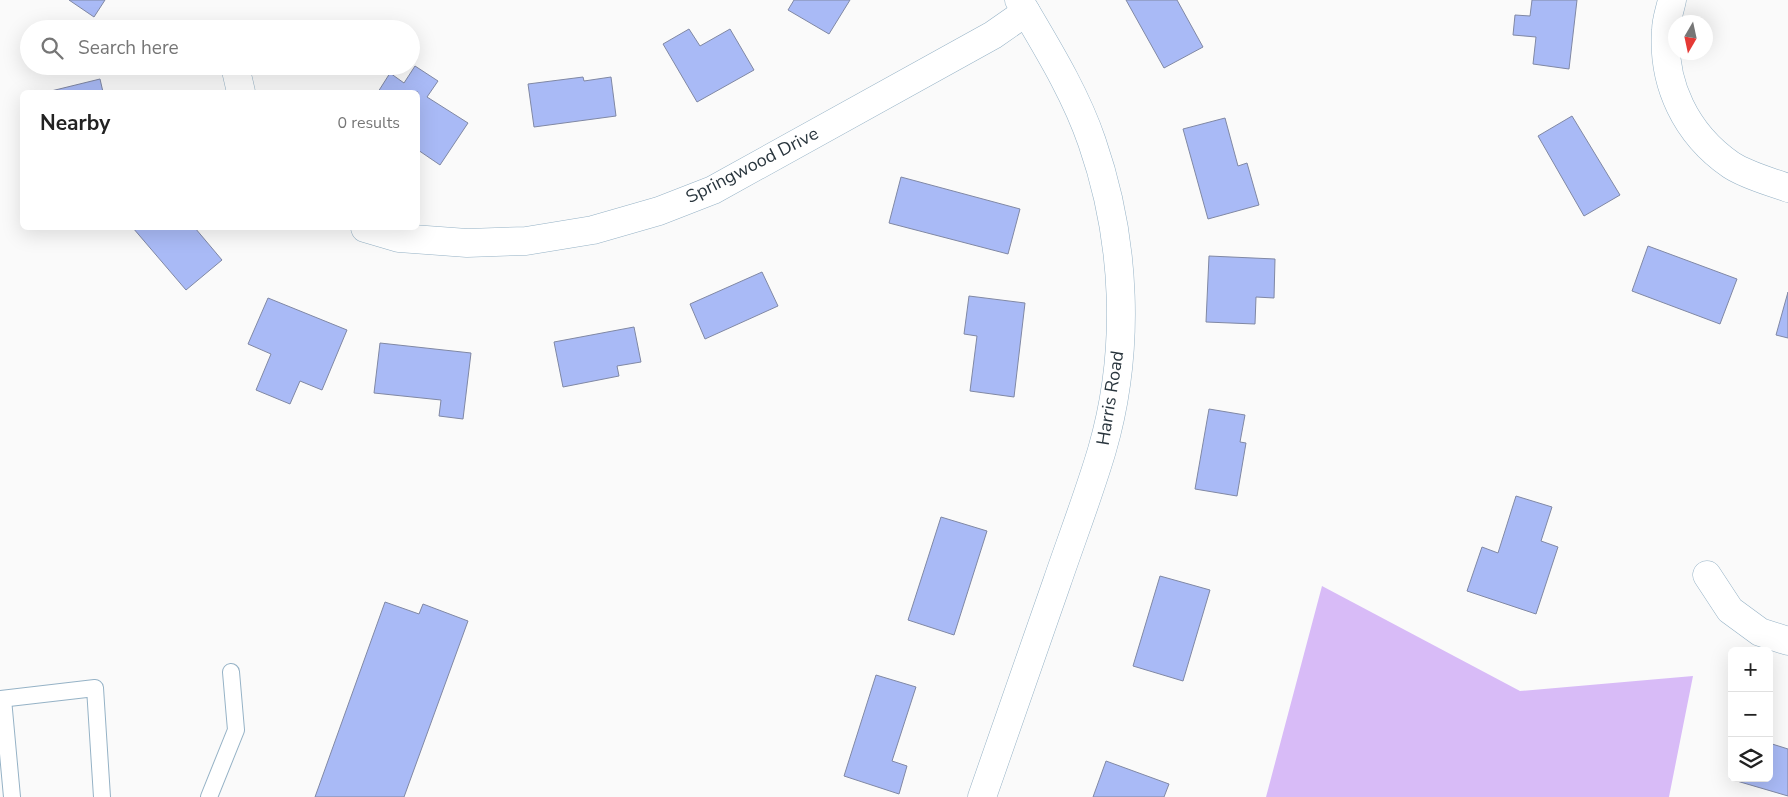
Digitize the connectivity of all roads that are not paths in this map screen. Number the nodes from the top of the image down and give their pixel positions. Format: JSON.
{"nodes":[{"id":1,"x":1672,"y":0,"type":"edge"},
{"id":2,"x":1023,"y":6,"type":"edge"},
{"id":3,"x":237,"y":75,"type":"edge"},
{"id":4,"x":241,"y":90,"type":"edge"},
{"id":5,"x":1788,"y":188,"type":"edge"},
{"id":6,"x":372,"y":230,"type":"edge"},
{"id":7,"x":1707,"y":575,"type":"dead end"},
{"id":8,"x":1788,"y":641,"type":"edge"},
{"id":9,"x":231,"y":672,"type":"dead end"},
{"id":10,"x":2,"y":699,"type":"edge"},
{"id":11,"x":12,"y":797,"type":"edge"},
{"id":12,"x":102,"y":797,"type":"edge"},
{"id":13,"x":209,"y":797,"type":"edge"},
{"id":14,"x":982,"y":797,"type":"edge"}],
"edges":[{"from":1,"to":5,"type":"street"},
{"from":2,"to":6,"type":"street","name":"Springwood Drive"},
{"from":2,"to":14,"type":"street","name":"Harris Road"},
{"from":3,"to":4,"type":"street"},
{"from":7,"to":8,"type":"street"},
{"from":9,"to":13,"type":"lane"},
{"from":10,"to":11,"type":"lane"},
{"from":10,"to":12,"type":"lane"}]}
